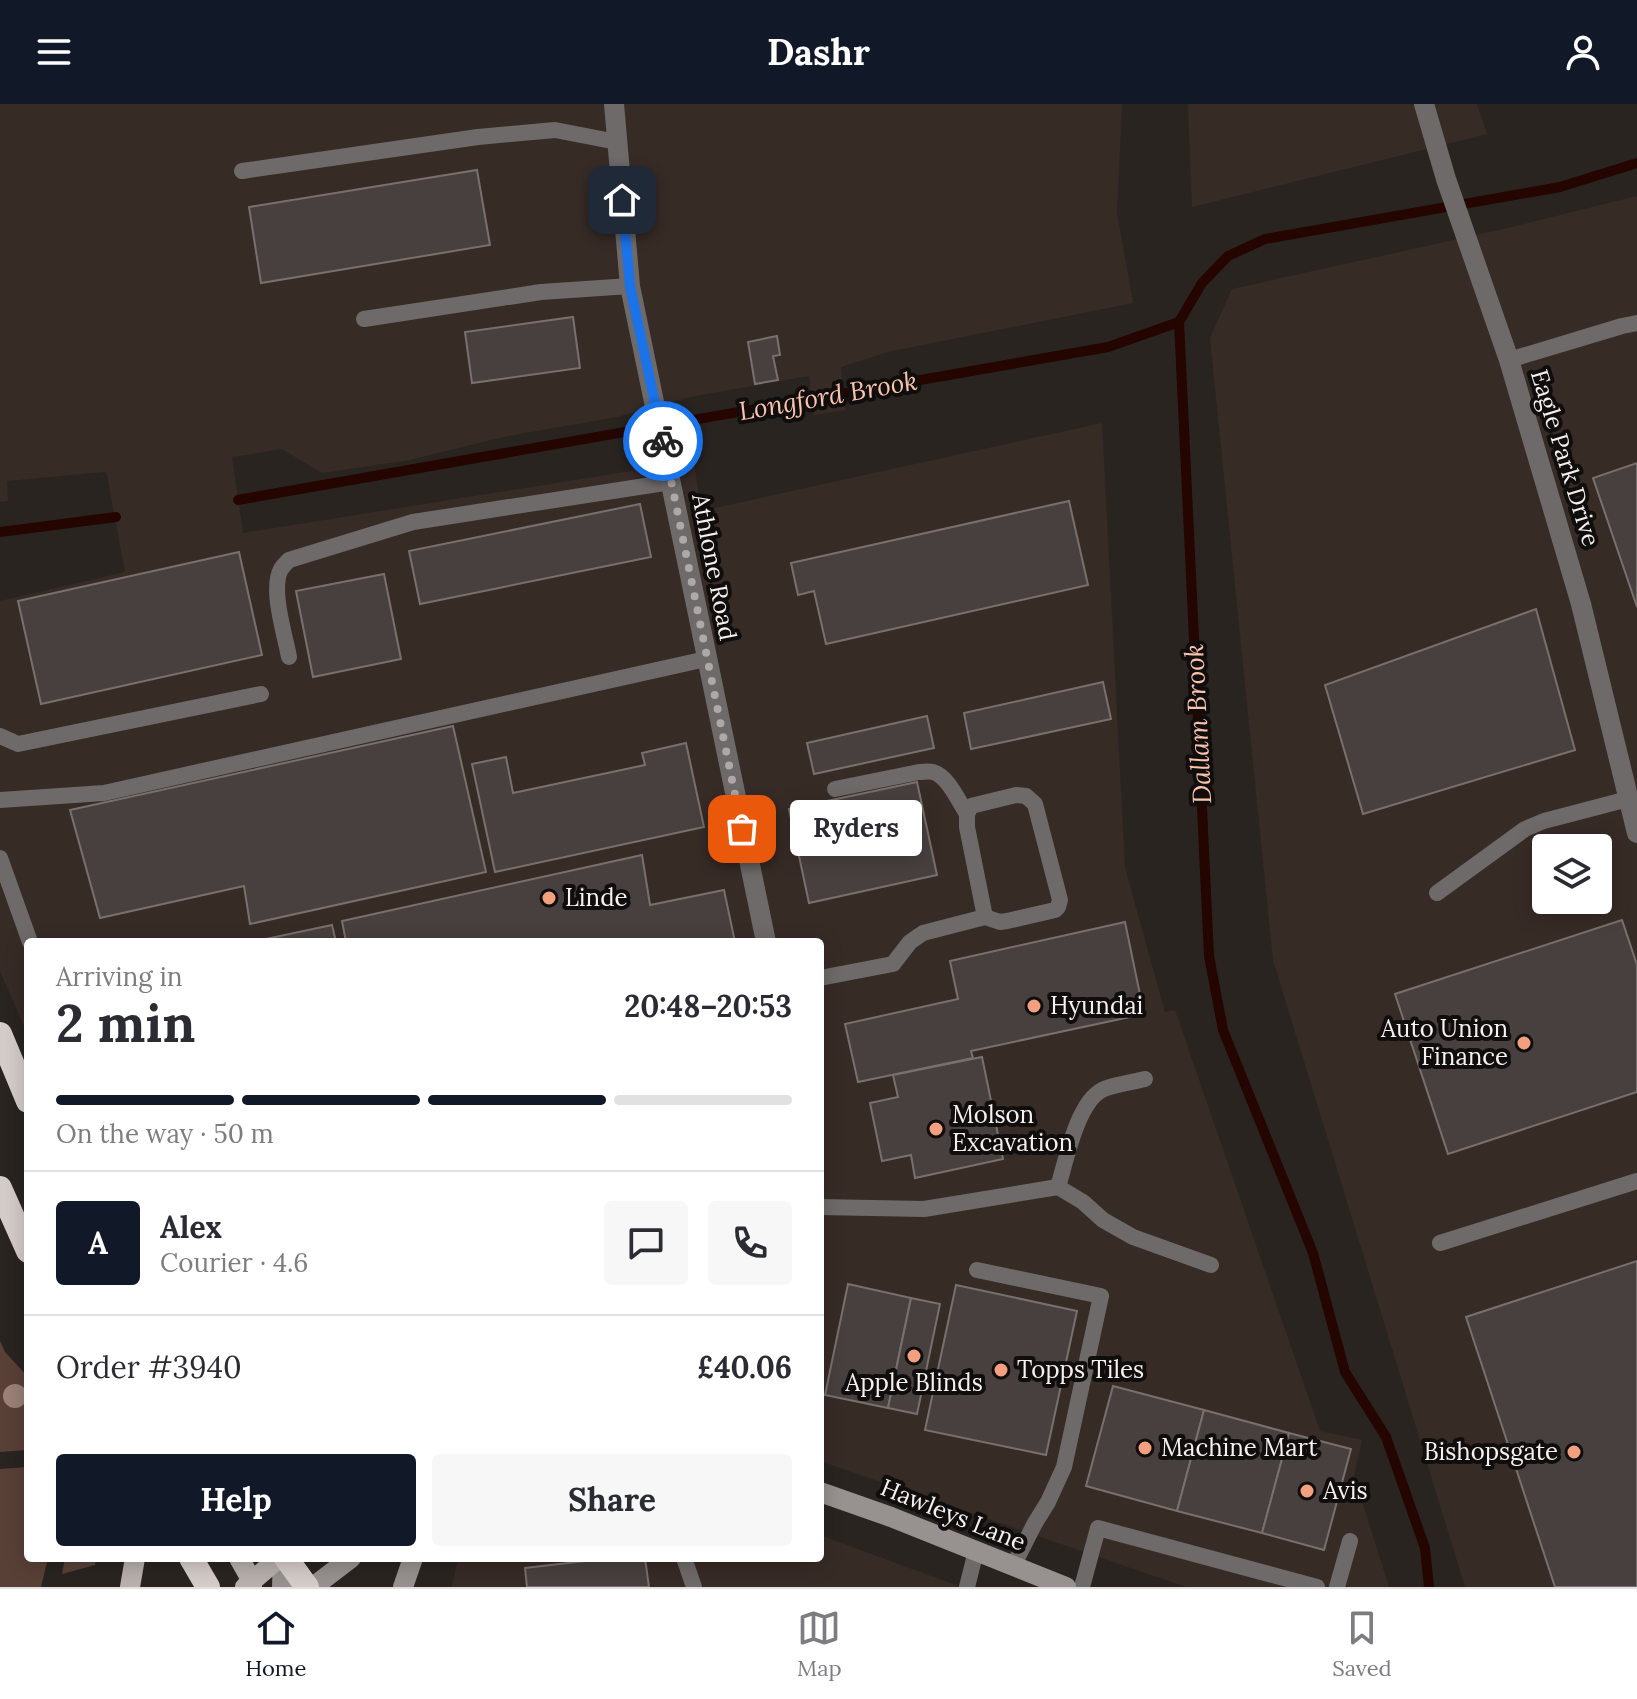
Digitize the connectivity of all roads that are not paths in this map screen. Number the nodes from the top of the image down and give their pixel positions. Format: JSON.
{"nodes":[{"id":1,"x":614,"y":104,"type":"edge"},
{"id":2,"x":1424,"y":104,"type":"edge"},
{"id":3,"x":617,"y":142,"type":"junction"},
{"id":4,"x":242,"y":171,"type":"dead end"},
{"id":5,"x":630,"y":286,"type":"junction"},
{"id":6,"x":364,"y":319,"type":"dead end"},
{"id":7,"x":1637,"y":323,"type":"edge"},
{"id":8,"x":1509,"y":360,"type":"junction"},
{"id":9,"x":671,"y":482,"type":"junction"},
{"id":10,"x":289,"y":657,"type":"dead end"},
{"id":11,"x":706,"y":659,"type":"junction"},
{"id":12,"x":261,"y":694,"type":"dead end"},
{"id":13,"x":0,"y":736,"type":"edge"},
{"id":14,"x":835,"y":789,"type":"dead end"},
{"id":15,"x":1628,"y":799,"type":"junction"},
{"id":16,"x":0,"y":800,"type":"edge"},
{"id":17,"x":967,"y":814,"type":"junction"},
{"id":18,"x":1637,"y":833,"type":"edge"},
{"id":19,"x":0,"y":858,"type":"edge"},
{"id":20,"x":1437,"y":893,"type":"dead end"},
{"id":21,"x":985,"y":917,"type":"junction"},
{"id":22,"x":29,"y":938,"type":"edge"},
{"id":23,"x":765,"y":938,"type":"edge"},
{"id":24,"x":824,"y":977,"type":"edge"},
{"id":25,"x":0,"y":1034,"type":"edge"},
{"id":26,"x":1145,"y":1079,"type":"dead end"},
{"id":27,"x":24,"y":1091,"type":"edge"},
{"id":28,"x":1637,"y":1181,"type":"edge"},
{"id":29,"x":1058,"y":1187,"type":"junction"},
{"id":30,"x":0,"y":1188,"type":"edge"},
{"id":31,"x":824,"y":1207,"type":"edge"},
{"id":32,"x":24,"y":1242,"type":"edge"},
{"id":33,"x":1440,"y":1243,"type":"dead end"},
{"id":34,"x":1211,"y":1265,"type":"dead end"},
{"id":35,"x":977,"y":1270,"type":"dead end"},
{"id":36,"x":824,"y":1493,"type":"edge"},
{"id":37,"x":1350,"y":1541,"type":"dead end"},
{"id":38,"x":976,"y":1551,"type":"junction"},
{"id":39,"x":134,"y":1562,"type":"edge"},
{"id":40,"x":193,"y":1562,"type":"edge"},
{"id":41,"x":241,"y":1562,"type":"edge"},
{"id":42,"x":278,"y":1562,"type":"edge"},
{"id":43,"x":283,"y":1562,"type":"edge"},
{"id":44,"x":287,"y":1562,"type":"edge"},
{"id":45,"x":345,"y":1562,"type":"edge"},
{"id":46,"x":412,"y":1562,"type":"edge"},
{"id":47,"x":685,"y":1562,"type":"edge"},
{"id":48,"x":1021,"y":1575,"type":"edge"},
{"id":49,"x":250,"y":1585,"type":"edge"},
{"id":50,"x":130,"y":1587,"type":"edge"},
{"id":51,"x":208,"y":1587,"type":"edge"},
{"id":52,"x":282,"y":1587,"type":"edge"},
{"id":53,"x":310,"y":1587,"type":"edge"},
{"id":54,"x":403,"y":1587,"type":"edge"},
{"id":55,"x":694,"y":1587,"type":"edge"},
{"id":56,"x":967,"y":1587,"type":"edge"},
{"id":57,"x":1066,"y":1587,"type":"edge"},
{"id":58,"x":1082,"y":1587,"type":"edge"},
{"id":59,"x":1317,"y":1587,"type":"edge"},
{"id":60,"x":1337,"y":1587,"type":"edge"}],
"edges":[{"from":1,"to":3,"type":"street","name":"Athlone Road"},
{"from":2,"to":8,"type":"street","name":"Eagle Park Drive"},
{"from":3,"to":4,"type":"lane"},
{"from":3,"to":5,"type":"street","name":"Athlone Road"},
{"from":5,"to":6,"type":"lane"},
{"from":5,"to":9,"type":"street","name":"Athlone Road"},
{"from":7,"to":8,"type":"lane"},
{"from":8,"to":15,"type":"street","name":"Eagle Park Drive"},
{"from":9,"to":10,"type":"lane"},
{"from":9,"to":11,"type":"street","name":"Athlone Road"},
{"from":11,"to":16,"type":"lane"},
{"from":11,"to":23,"type":"street","name":"Athlone Road"},
{"from":12,"to":13,"type":"lane"},
{"from":14,"to":17,"type":"lane"},
{"from":15,"to":18,"type":"street","name":"Eagle Park Drive"},
{"from":15,"to":20,"type":"lane"},
{"from":17,"to":21,"type":"lane"},
{"from":17,"to":21,"type":"lane"},
{"from":19,"to":22,"type":"lane"},
{"from":21,"to":24,"type":"lane"},
{"from":25,"to":27,"type":"highway"},
{"from":26,"to":29,"type":"lane"},
{"from":28,"to":33,"type":"lane"},
{"from":29,"to":31,"type":"lane"},
{"from":29,"to":34,"type":"lane"},
{"from":30,"to":32,"type":"highway"},
{"from":35,"to":48,"type":"lane"},
{"from":36,"to":38,"type":"street","name":"Hawleys Lane"},
{"from":37,"to":60,"type":"lane"},
{"from":38,"to":48,"type":"street","name":"Hawleys Lane"},
{"from":38,"to":56,"type":"lane"},
{"from":39,"to":50,"type":"main road"},
{"from":40,"to":51,"type":"highway"},
{"from":41,"to":49,"type":"main road"},
{"from":42,"to":49,"type":"main road"},
{"from":43,"to":52,"type":"street"},
{"from":44,"to":53,"type":"highway"},
{"from":45,"to":53,"type":"street"},
{"from":46,"to":54,"type":"street"},
{"from":47,"to":55,"type":"lane"},
{"from":48,"to":57,"type":"street","name":"Hawleys Lane"},
{"from":58,"to":59,"type":"lane"}]}
